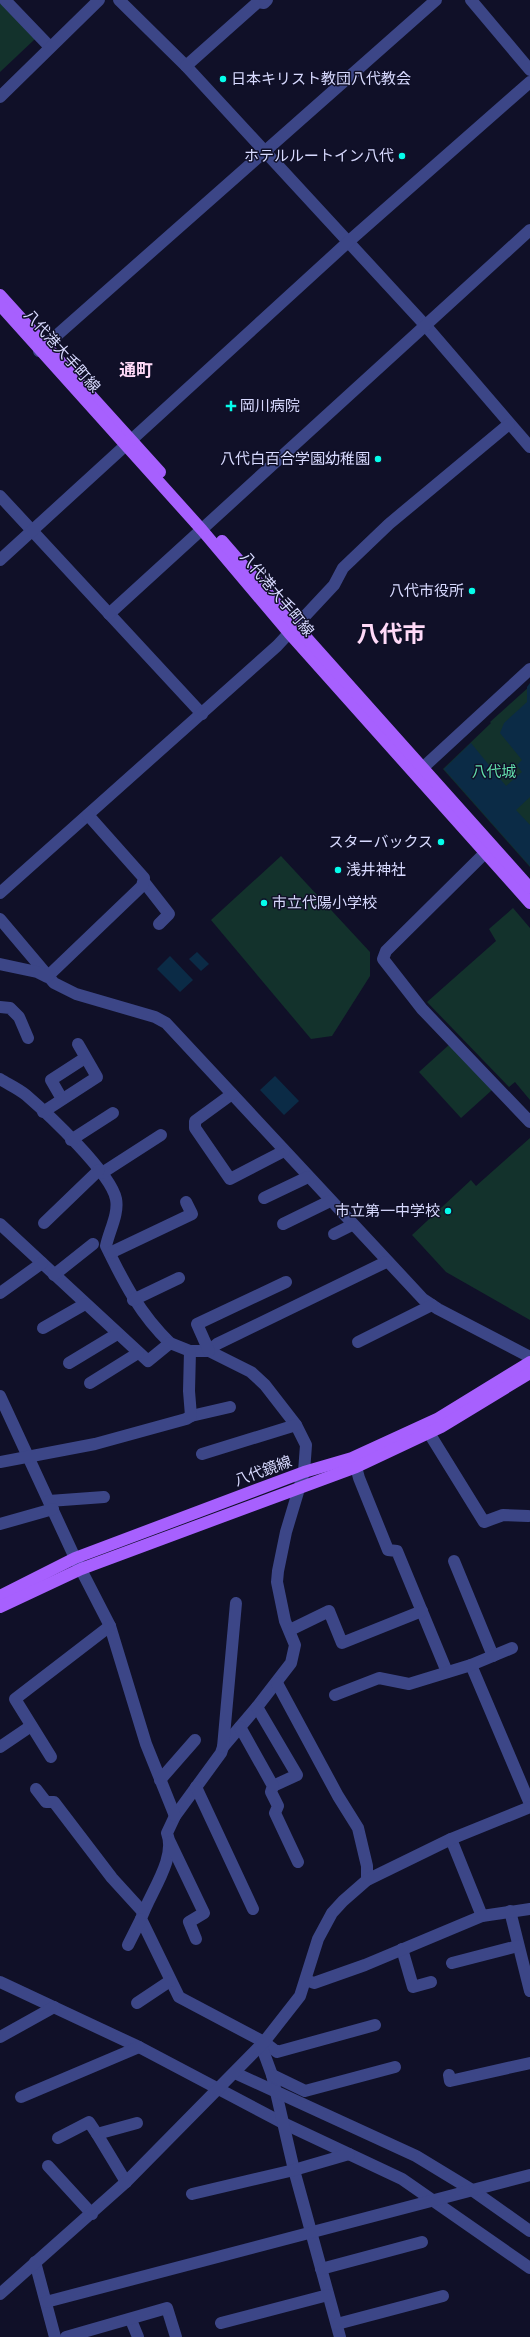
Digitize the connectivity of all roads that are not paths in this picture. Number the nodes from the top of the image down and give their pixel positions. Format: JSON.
{"nodes":[{"id":1,"x":5,"y":0,"type":"edge"},
{"id":2,"x":99,"y":0,"type":"edge"},
{"id":3,"x":119,"y":0,"type":"edge"},
{"id":4,"x":267,"y":0,"type":"edge"},
{"id":5,"x":436,"y":0,"type":"edge"},
{"id":6,"x":471,"y":0,"type":"edge"},
{"id":7,"x":50,"y":47,"type":"junction"},
{"id":8,"x":186,"y":66,"type":"junction"},
{"id":9,"x":530,"y":70,"type":"edge"},
{"id":10,"x":530,"y":82,"type":"edge"},
{"id":11,"x":0,"y":97,"type":"edge"},
{"id":12,"x":265,"y":152,"type":"junction"},
{"id":13,"x":530,"y":230,"type":"edge"},
{"id":14,"x":348,"y":242,"type":"junction"},
{"id":15,"x":0,"y":295,"type":"edge"},
{"id":16,"x":0,"y":305,"type":"edge"},
{"id":17,"x":425,"y":325,"type":"junction"},
{"id":18,"x":43,"y":348,"type":"junction"},
{"id":19,"x":509,"y":424,"type":"junction"},
{"id":20,"x":128,"y":443,"type":"junction"},
{"id":21,"x":530,"y":447,"type":"edge"},
{"id":22,"x":0,"y":496,"type":"edge"},
{"id":23,"x":205,"y":527,"type":"junction"},
{"id":24,"x":32,"y":530,"type":"junction"},
{"id":25,"x":0,"y":560,"type":"edge"},
{"id":26,"x":109,"y":614,"type":"junction"},
{"id":27,"x":292,"y":630,"type":"junction"},
{"id":28,"x":530,"y":670,"type":"edge"},
{"id":29,"x":202,"y":714,"type":"junction"},
{"id":30,"x":420,"y":771,"type":"junction"},
{"id":31,"x":88,"y":815,"type":"junction"},
{"id":32,"x":486,"y":852,"type":"junction"},
{"id":33,"x":144,"y":882,"type":"junction"},
{"id":34,"x":530,"y":888,"type":"edge"},
{"id":35,"x":0,"y":893,"type":"edge"},
{"id":36,"x":530,"y":903,"type":"edge"},
{"id":37,"x":0,"y":919,"type":"edge"},
{"id":38,"x":159,"y":924,"type":"dead end"},
{"id":39,"x":0,"y":964,"type":"edge"},
{"id":40,"x":47,"y":977,"type":"junction"},
{"id":41,"x":0,"y":1007,"type":"edge"},
{"id":42,"x":28,"y":1038,"type":"dead end"},
{"id":43,"x":78,"y":1044,"type":"dead end"},
{"id":44,"x":85,"y":1058,"type":"junction"},
{"id":45,"x":0,"y":1079,"type":"edge"},
{"id":46,"x":232,"y":1094,"type":"junction"},
{"id":47,"x":62,"y":1099,"type":"junction"},
{"id":48,"x":43,"y":1112,"type":"junction"},
{"id":49,"x":113,"y":1113,"type":"dead end"},
{"id":50,"x":530,"y":1122,"type":"edge"},
{"id":51,"x":161,"y":1135,"type":"dead end"},
{"id":52,"x":71,"y":1140,"type":"junction"},
{"id":53,"x":284,"y":1151,"type":"junction"},
{"id":54,"x":101,"y":1171,"type":"junction"},
{"id":55,"x":308,"y":1177,"type":"junction"},
{"id":56,"x":264,"y":1198,"type":"dead end"},
{"id":57,"x":330,"y":1201,"type":"junction"},
{"id":58,"x":186,"y":1202,"type":"dead end"},
{"id":59,"x":44,"y":1223,"type":"dead end"},
{"id":60,"x":0,"y":1224,"type":"edge"},
{"id":61,"x":283,"y":1224,"type":"dead end"},
{"id":62,"x":352,"y":1225,"type":"junction"},
{"id":63,"x":334,"y":1234,"type":"dead end"},
{"id":64,"x":93,"y":1244,"type":"dead end"},
{"id":65,"x":110,"y":1253,"type":"junction"},
{"id":66,"x":386,"y":1262,"type":"junction"},
{"id":67,"x":42,"y":1263,"type":"junction"},
{"id":68,"x":54,"y":1274,"type":"junction"},
{"id":69,"x":179,"y":1278,"type":"dead end"},
{"id":70,"x":286,"y":1282,"type":"dead end"},
{"id":71,"x":0,"y":1293,"type":"edge"},
{"id":72,"x":133,"y":1300,"type":"junction"},
{"id":73,"x":85,"y":1304,"type":"junction"},
{"id":74,"x":432,"y":1305,"type":"junction"},
{"id":75,"x":42,"y":1328,"type":"dead end"},
{"id":76,"x":117,"y":1334,"type":"junction"},
{"id":77,"x":170,"y":1342,"type":"junction"},
{"id":78,"x":358,"y":1342,"type":"dead end"},
{"id":79,"x":209,"y":1350,"type":"junction"},
{"id":80,"x":190,"y":1351,"type":"junction"},
{"id":81,"x":138,"y":1353,"type":"junction"},
{"id":82,"x":530,"y":1357,"type":"edge"},
{"id":83,"x":530,"y":1362,"type":"edge"},
{"id":84,"x":69,"y":1363,"type":"dead end"},
{"id":85,"x":530,"y":1372,"type":"edge"},
{"id":86,"x":90,"y":1383,"type":"dead end"},
{"id":87,"x":0,"y":1396,"type":"edge"},
{"id":88,"x":230,"y":1407,"type":"dead end"},
{"id":89,"x":191,"y":1416,"type":"junction"},
{"id":90,"x":296,"y":1425,"type":"junction"},
{"id":91,"x":429,"y":1433,"type":"junction"},
{"id":92,"x":202,"y":1454,"type":"dead end"},
{"id":93,"x":28,"y":1456,"type":"junction"},
{"id":94,"x":0,"y":1462,"type":"edge"},
{"id":95,"x":356,"y":1467,"type":"junction"},
{"id":96,"x":304,"y":1472,"type":"junction"},
{"id":97,"x":300,"y":1486,"type":"junction"},
{"id":98,"x":104,"y":1498,"type":"dead end"},
{"id":99,"x":51,"y":1505,"type":"junction"},
{"id":100,"x":528,"y":1516,"type":"dead end"},
{"id":101,"x":0,"y":1524,"type":"edge"},
{"id":102,"x":454,"y":1561,"type":"dead end"},
{"id":103,"x":78,"y":1563,"type":"junction"},
{"id":104,"x":0,"y":1596,"type":"edge"},
{"id":105,"x":236,"y":1603,"type":"dead end"},
{"id":106,"x":0,"y":1607,"type":"edge"},
{"id":107,"x":422,"y":1611,"type":"junction"},
{"id":108,"x":110,"y":1626,"type":"junction"},
{"id":109,"x":290,"y":1630,"type":"junction"},
{"id":110,"x":512,"y":1648,"type":"dead end"},
{"id":111,"x":492,"y":1656,"type":"junction"},
{"id":112,"x":471,"y":1665,"type":"junction"},
{"id":113,"x":447,"y":1672,"type":"junction"},
{"id":114,"x":277,"y":1683,"type":"junction"},
{"id":115,"x":336,"y":1695,"type":"dead end"},
{"id":116,"x":257,"y":1707,"type":"junction"},
{"id":117,"x":30,"y":1726,"type":"junction"},
{"id":118,"x":240,"y":1727,"type":"junction"},
{"id":119,"x":195,"y":1740,"type":"dead end"},
{"id":120,"x":0,"y":1747,"type":"edge"},
{"id":121,"x":223,"y":1747,"type":"junction"},
{"id":122,"x":51,"y":1757,"type":"dead end"},
{"id":123,"x":160,"y":1780,"type":"junction"},
{"id":124,"x":273,"y":1786,"type":"junction"},
{"id":125,"x":196,"y":1787,"type":"junction"},
{"id":126,"x":36,"y":1789,"type":"dead end"},
{"id":127,"x":530,"y":1804,"type":"edge"},
{"id":128,"x":530,"y":1807,"type":"edge"},
{"id":129,"x":175,"y":1816,"type":"junction"},
{"id":130,"x":451,"y":1839,"type":"junction"},
{"id":131,"x":170,"y":1842,"type":"junction"},
{"id":132,"x":298,"y":1862,"type":"dead end"},
{"id":133,"x":367,"y":1880,"type":"junction"},
{"id":134,"x":253,"y":1909,"type":"dead end"},
{"id":135,"x":530,"y":1909,"type":"edge"},
{"id":136,"x":510,"y":1911,"type":"junction"},
{"id":137,"x":142,"y":1916,"type":"junction"},
{"id":138,"x":482,"y":1916,"type":"junction"},
{"id":139,"x":196,"y":1939,"type":"dead end"},
{"id":140,"x":128,"y":1945,"type":"dead end"},
{"id":141,"x":518,"y":1946,"type":"junction"},
{"id":142,"x":402,"y":1949,"type":"junction"},
{"id":143,"x":452,"y":1963,"type":"dead end"},
{"id":144,"x":306,"y":1980,"type":"junction"},
{"id":145,"x":170,"y":1981,"type":"junction"},
{"id":146,"x":0,"y":1982,"type":"edge"},
{"id":147,"x":431,"y":1982,"type":"dead end"},
{"id":148,"x":529,"y":1984,"type":"edge"},
{"id":149,"x":137,"y":2003,"type":"dead end"},
{"id":150,"x":54,"y":2006,"type":"junction"},
{"id":151,"x":375,"y":2025,"type":"dead end"},
{"id":152,"x":0,"y":2037,"type":"edge"},
{"id":153,"x":263,"y":2043,"type":"junction"},
{"id":154,"x":139,"y":2047,"type":"junction"},
{"id":155,"x":530,"y":2063,"type":"edge"},
{"id":156,"x":395,"y":2067,"type":"dead end"},
{"id":157,"x":235,"y":2072,"type":"junction"},
{"id":158,"x":272,"y":2075,"type":"junction"},
{"id":159,"x":449,"y":2075,"type":"dead end"},
{"id":160,"x":217,"y":2088,"type":"junction"},
{"id":161,"x":275,"y":2091,"type":"junction"},
{"id":162,"x":21,"y":2097,"type":"dead end"},
{"id":163,"x":137,"y":2123,"type":"dead end"},
{"id":164,"x":283,"y":2123,"type":"junction"},
{"id":165,"x":97,"y":2134,"type":"junction"},
{"id":166,"x":58,"y":2138,"type":"dead end"},
{"id":167,"x":350,"y":2154,"type":"junction"},
{"id":168,"x":48,"y":2166,"type":"dead end"},
{"id":169,"x":294,"y":2170,"type":"junction"},
{"id":170,"x":530,"y":2175,"type":"edge"},
{"id":171,"x":126,"y":2182,"type":"junction"},
{"id":172,"x":472,"y":2190,"type":"junction"},
{"id":173,"x":192,"y":2194,"type":"dead end"},
{"id":174,"x":432,"y":2200,"type":"junction"},
{"id":175,"x":92,"y":2214,"type":"junction"},
{"id":176,"x":530,"y":2231,"type":"edge"},
{"id":177,"x":311,"y":2233,"type":"junction"},
{"id":178,"x":422,"y":2242,"type":"dead end"},
{"id":179,"x":36,"y":2262,"type":"junction"},
{"id":180,"x":321,"y":2268,"type":"junction"},
{"id":181,"x":530,"y":2268,"type":"edge"},
{"id":182,"x":0,"y":2294,"type":"edge"},
{"id":183,"x":328,"y":2295,"type":"junction"},
{"id":184,"x":443,"y":2296,"type":"dead end"},
{"id":185,"x":46,"y":2302,"type":"junction"},
{"id":186,"x":131,"y":2320,"type":"junction"},
{"id":187,"x":222,"y":2323,"type":"dead end"},
{"id":188,"x":337,"y":2324,"type":"junction"},
{"id":189,"x":97,"y":2333,"type":"edge"},
{"id":190,"x":55,"y":2337,"type":"edge"},
{"id":191,"x":66,"y":2337,"type":"edge"},
{"id":192,"x":138,"y":2337,"type":"edge"},
{"id":193,"x":176,"y":2337,"type":"edge"},
{"id":194,"x":340,"y":2337,"type":"edge"}],
"edges":[{"from":1,"to":7,"type":"street"},
{"from":2,"to":7,"type":"street"},
{"from":3,"to":8,"type":"street"},
{"from":4,"to":8,"type":"street"},
{"from":5,"to":12,"type":"street"},
{"from":6,"to":9,"type":"street"},
{"from":7,"to":11,"type":"street"},
{"from":8,"to":12,"type":"street"},
{"from":10,"to":14,"type":"street"},
{"from":12,"to":14,"type":"street"},
{"from":12,"to":18,"type":"street"},
{"from":13,"to":17,"type":"street"},
{"from":14,"to":17,"type":"street"},
{"from":14,"to":20,"type":"street"},
{"from":15,"to":18,"type":"main road","name":"八代港大手町線"},
{"from":16,"to":18,"type":"main road","name":"八代港大手町線"},
{"from":17,"to":19,"type":"street"},
{"from":17,"to":23,"type":"street"},
{"from":18,"to":20,"type":"main road","name":"八代港大手町線"},
{"from":19,"to":21,"type":"street"},
{"from":19,"to":27,"type":"street"},
{"from":20,"to":23,"type":"main road","name":"八代港大手町線"},
{"from":20,"to":24,"type":"street"},
{"from":22,"to":24,"type":"street"},
{"from":23,"to":26,"type":"street"},
{"from":23,"to":27,"type":"main road","name":"八代港大手町線"},
{"from":24,"to":25,"type":"street"},
{"from":24,"to":26,"type":"street"},
{"from":26,"to":29,"type":"street"},
{"from":27,"to":29,"type":"street"},
{"from":27,"to":30,"type":"main road","name":"八代港大手町線"},
{"from":28,"to":30,"type":"street"},
{"from":29,"to":31,"type":"street"},
{"from":30,"to":32,"type":"main road","name":"八代港大手町線"},
{"from":30,"to":34,"type":"main road","name":"八代港大手町線"},
{"from":31,"to":33,"type":"street"},
{"from":31,"to":35,"type":"street"},
{"from":32,"to":36,"type":"main road","name":"八代港大手町線"},
{"from":32,"to":50,"type":"street"},
{"from":33,"to":38,"type":"street"},
{"from":33,"to":40,"type":"street"},
{"from":37,"to":40,"type":"street"},
{"from":39,"to":40,"type":"street"},
{"from":40,"to":46,"type":"street"},
{"from":41,"to":42,"type":"street"},
{"from":43,"to":44,"type":"street"},
{"from":44,"to":47,"type":"street"},
{"from":44,"to":47,"type":"street"},
{"from":45,"to":48,"type":"street"},
{"from":46,"to":53,"type":"street"},
{"from":46,"to":53,"type":"street"},
{"from":47,"to":48,"type":"street"},
{"from":48,"to":52,"type":"street"},
{"from":49,"to":52,"type":"street"},
{"from":51,"to":54,"type":"street"},
{"from":52,"to":54,"type":"street"},
{"from":53,"to":55,"type":"street"},
{"from":54,"to":59,"type":"street"},
{"from":54,"to":65,"type":"street"},
{"from":55,"to":56,"type":"street"},
{"from":55,"to":57,"type":"street"},
{"from":57,"to":61,"type":"street"},
{"from":57,"to":62,"type":"street"},
{"from":58,"to":65,"type":"street"},
{"from":60,"to":67,"type":"street"},
{"from":62,"to":63,"type":"street"},
{"from":62,"to":66,"type":"street"},
{"from":64,"to":68,"type":"street"},
{"from":65,"to":72,"type":"street"},
{"from":66,"to":74,"type":"street"},
{"from":66,"to":79,"type":"street"},
{"from":67,"to":68,"type":"street"},
{"from":67,"to":71,"type":"street"},
{"from":68,"to":73,"type":"street"},
{"from":69,"to":72,"type":"street"},
{"from":70,"to":79,"type":"street"},
{"from":72,"to":77,"type":"street"},
{"from":73,"to":75,"type":"street"},
{"from":73,"to":76,"type":"street"},
{"from":74,"to":78,"type":"street"},
{"from":74,"to":82,"type":"street"},
{"from":76,"to":81,"type":"street"},
{"from":76,"to":84,"type":"street"},
{"from":77,"to":80,"type":"street"},
{"from":77,"to":81,"type":"street"},
{"from":79,"to":80,"type":"street"},
{"from":79,"to":90,"type":"street"},
{"from":80,"to":89,"type":"street"},
{"from":81,"to":86,"type":"street"},
{"from":83,"to":96,"type":"main road","name":"八代鏡線"},
{"from":85,"to":91,"type":"main road","name":"八代鏡線"},
{"from":87,"to":93,"type":"street"},
{"from":88,"to":89,"type":"street"},
{"from":89,"to":93,"type":"street"},
{"from":90,"to":92,"type":"street"},
{"from":90,"to":96,"type":"street"},
{"from":91,"to":95,"type":"main road","name":"八代鏡線"},
{"from":91,"to":100,"type":"street"},
{"from":93,"to":94,"type":"street"},
{"from":93,"to":99,"type":"street"},
{"from":95,"to":97,"type":"main road","name":"八代鏡線"},
{"from":95,"to":107,"type":"street"},
{"from":96,"to":97,"type":"street"},
{"from":96,"to":103,"type":"main road","name":"八代鏡線"},
{"from":97,"to":103,"type":"main road","name":"八代鏡線"},
{"from":97,"to":109,"type":"street"},
{"from":98,"to":99,"type":"street"},
{"from":99,"to":101,"type":"street"},
{"from":99,"to":103,"type":"street"},
{"from":102,"to":111,"type":"street"},
{"from":103,"to":104,"type":"main road","name":"八代鏡線"},
{"from":103,"to":106,"type":"main road","name":"八代鏡線"},
{"from":103,"to":108,"type":"street"},
{"from":105,"to":121,"type":"street"},
{"from":107,"to":109,"type":"street"},
{"from":107,"to":113,"type":"street"},
{"from":108,"to":117,"type":"street"},
{"from":108,"to":123,"type":"street"},
{"from":109,"to":114,"type":"street"},
{"from":110,"to":111,"type":"street"},
{"from":111,"to":112,"type":"street"},
{"from":112,"to":113,"type":"street"},
{"from":112,"to":127,"type":"street"},
{"from":113,"to":115,"type":"street"},
{"from":114,"to":116,"type":"street"},
{"from":114,"to":133,"type":"street"},
{"from":116,"to":118,"type":"street"},
{"from":116,"to":124,"type":"street"},
{"from":117,"to":120,"type":"street"},
{"from":117,"to":122,"type":"street"},
{"from":118,"to":121,"type":"street"},
{"from":118,"to":124,"type":"street"},
{"from":119,"to":123,"type":"street"},
{"from":121,"to":125,"type":"street"},
{"from":123,"to":129,"type":"street"},
{"from":124,"to":132,"type":"street"},
{"from":125,"to":129,"type":"street"},
{"from":125,"to":134,"type":"street"},
{"from":126,"to":137,"type":"street"},
{"from":128,"to":130,"type":"street"},
{"from":129,"to":131,"type":"street"},
{"from":130,"to":133,"type":"street"},
{"from":130,"to":138,"type":"street"},
{"from":131,"to":137,"type":"street"},
{"from":131,"to":139,"type":"street"},
{"from":133,"to":144,"type":"street"},
{"from":135,"to":136,"type":"street"},
{"from":136,"to":138,"type":"street"},
{"from":136,"to":141,"type":"street"},
{"from":137,"to":140,"type":"street"},
{"from":137,"to":145,"type":"street"},
{"from":138,"to":142,"type":"street"},
{"from":141,"to":143,"type":"street"},
{"from":141,"to":148,"type":"street"},
{"from":142,"to":144,"type":"street"},
{"from":142,"to":147,"type":"street"},
{"from":144,"to":153,"type":"street"},
{"from":145,"to":149,"type":"street"},
{"from":145,"to":153,"type":"street"},
{"from":146,"to":150,"type":"street"},
{"from":150,"to":152,"type":"street"},
{"from":150,"to":154,"type":"street"},
{"from":151,"to":153,"type":"street"},
{"from":153,"to":157,"type":"street"},
{"from":153,"to":158,"type":"street"},
{"from":154,"to":160,"type":"street"},
{"from":154,"to":162,"type":"street"},
{"from":155,"to":159,"type":"street"},
{"from":156,"to":158,"type":"street"},
{"from":157,"to":160,"type":"street"},
{"from":157,"to":161,"type":"street"},
{"from":158,"to":161,"type":"street"},
{"from":160,"to":164,"type":"street"},
{"from":160,"to":171,"type":"street"},
{"from":161,"to":164,"type":"street"},
{"from":161,"to":172,"type":"street"},
{"from":163,"to":165,"type":"street"},
{"from":164,"to":167,"type":"street"},
{"from":164,"to":169,"type":"street"},
{"from":165,"to":166,"type":"street"},
{"from":165,"to":171,"type":"street"},
{"from":167,"to":169,"type":"street"},
{"from":167,"to":174,"type":"street"},
{"from":168,"to":175,"type":"street"},
{"from":169,"to":173,"type":"street"},
{"from":169,"to":177,"type":"street"},
{"from":170,"to":172,"type":"street"},
{"from":171,"to":175,"type":"street"},
{"from":172,"to":174,"type":"street"},
{"from":172,"to":176,"type":"street"},
{"from":174,"to":177,"type":"street"},
{"from":174,"to":181,"type":"street"},
{"from":175,"to":179,"type":"street"},
{"from":177,"to":180,"type":"street"},
{"from":177,"to":185,"type":"street"},
{"from":178,"to":180,"type":"street"},
{"from":179,"to":182,"type":"street"},
{"from":179,"to":185,"type":"street"},
{"from":180,"to":183,"type":"street"},
{"from":183,"to":187,"type":"street"},
{"from":183,"to":188,"type":"street"},
{"from":184,"to":188,"type":"street"},
{"from":185,"to":190,"type":"street"},
{"from":186,"to":189,"type":"street"},
{"from":186,"to":192,"type":"street"},
{"from":186,"to":193,"type":"street"},
{"from":188,"to":194,"type":"street"},
{"from":189,"to":191,"type":"street"}]}
